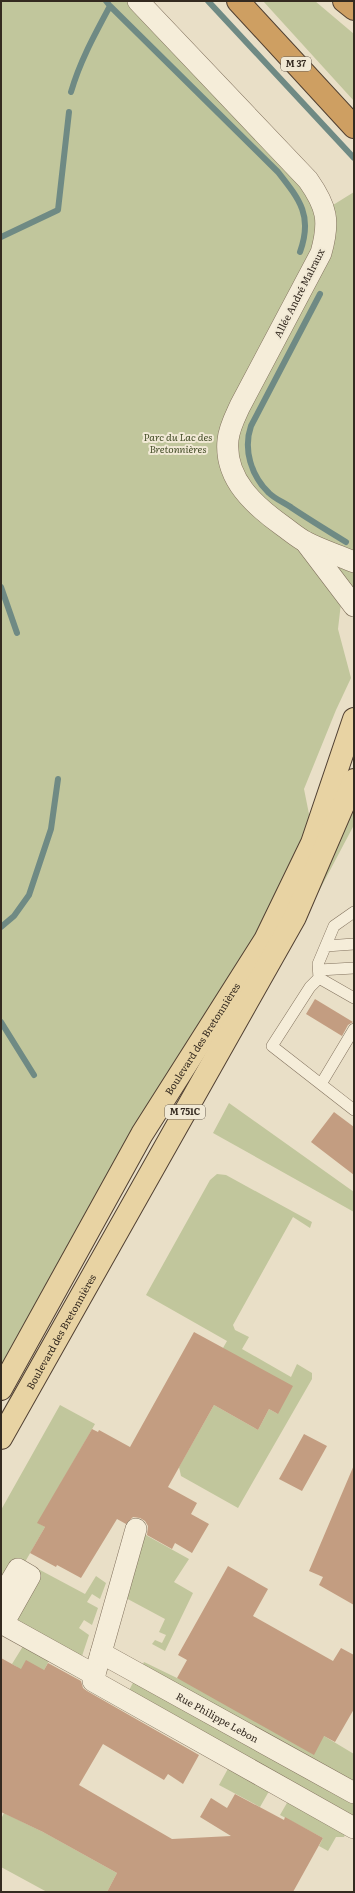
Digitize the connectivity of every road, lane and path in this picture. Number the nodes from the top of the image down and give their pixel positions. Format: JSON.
{"nodes":[{"id":1,"x":138,"y":1,"type":"edge"},
{"id":2,"x":238,"y":1,"type":"edge"},
{"id":3,"x":344,"y":1,"type":"edge"},
{"id":4,"x":354,"y":10,"type":"edge"},
{"id":5,"x":354,"y":127,"type":"edge"},
{"id":6,"x":305,"y":542,"type":"junction"},
{"id":7,"x":354,"y":562,"type":"edge"},
{"id":8,"x":354,"y":606,"type":"edge"},
{"id":9,"x":354,"y":719,"type":"edge"},
{"id":10,"x":354,"y":780,"type":"edge"},
{"id":11,"x":354,"y":912,"type":"edge"},
{"id":12,"x":354,"y":944,"type":"edge"},
{"id":13,"x":326,"y":946,"type":"junction"},
{"id":14,"x":354,"y":968,"type":"edge"},
{"id":15,"x":319,"y":974,"type":"junction"},
{"id":16,"x":354,"y":998,"type":"edge"},
{"id":17,"x":354,"y":1029,"type":"edge"},
{"id":18,"x":321,"y":1084,"type":"junction"},
{"id":19,"x":354,"y":1110,"type":"edge"},
{"id":20,"x":1,"y":1389,"type":"edge"},
{"id":21,"x":1,"y":1438,"type":"edge"},
{"id":22,"x":136,"y":1529,"type":"dead end"},
{"id":23,"x":1,"y":1598,"type":"edge"},
{"id":24,"x":101,"y":1653,"type":"junction"},
{"id":25,"x":95,"y":1675,"type":"junction"},
{"id":26,"x":354,"y":1793,"type":"edge"},
{"id":27,"x":354,"y":1828,"type":"edge"}],
"edges":[{"from":1,"to":6,"type":"street","name":"Allée André Malraux"},
{"from":2,"to":5,"type":"highway","number":"M 37"},
{"from":3,"to":4,"type":"highway"},
{"from":6,"to":7,"type":"street","name":"Allée André Malraux"},
{"from":6,"to":8,"type":"street","name":"Allée André Malraux"},
{"from":9,"to":20,"type":"main road","name":"Boulevard des Bretonnières","number":"M 751C"},
{"from":10,"to":21,"type":"main road","name":"Boulevard des Bretonnières","number":"M 751C"},
{"from":11,"to":13,"type":"lane"},
{"from":12,"to":13,"type":"lane"},
{"from":13,"to":15,"type":"lane"},
{"from":14,"to":15,"type":"lane"},
{"from":15,"to":16,"type":"lane"},
{"from":15,"to":18,"type":"lane"},
{"from":17,"to":18,"type":"lane"},
{"from":18,"to":19,"type":"lane"},
{"from":22,"to":24,"type":"street"},
{"from":23,"to":25,"type":"street"},
{"from":24,"to":25,"type":"street"},
{"from":24,"to":26,"type":"street","name":"Rue Philippe Lebon"},
{"from":25,"to":27,"type":"street"}]}
